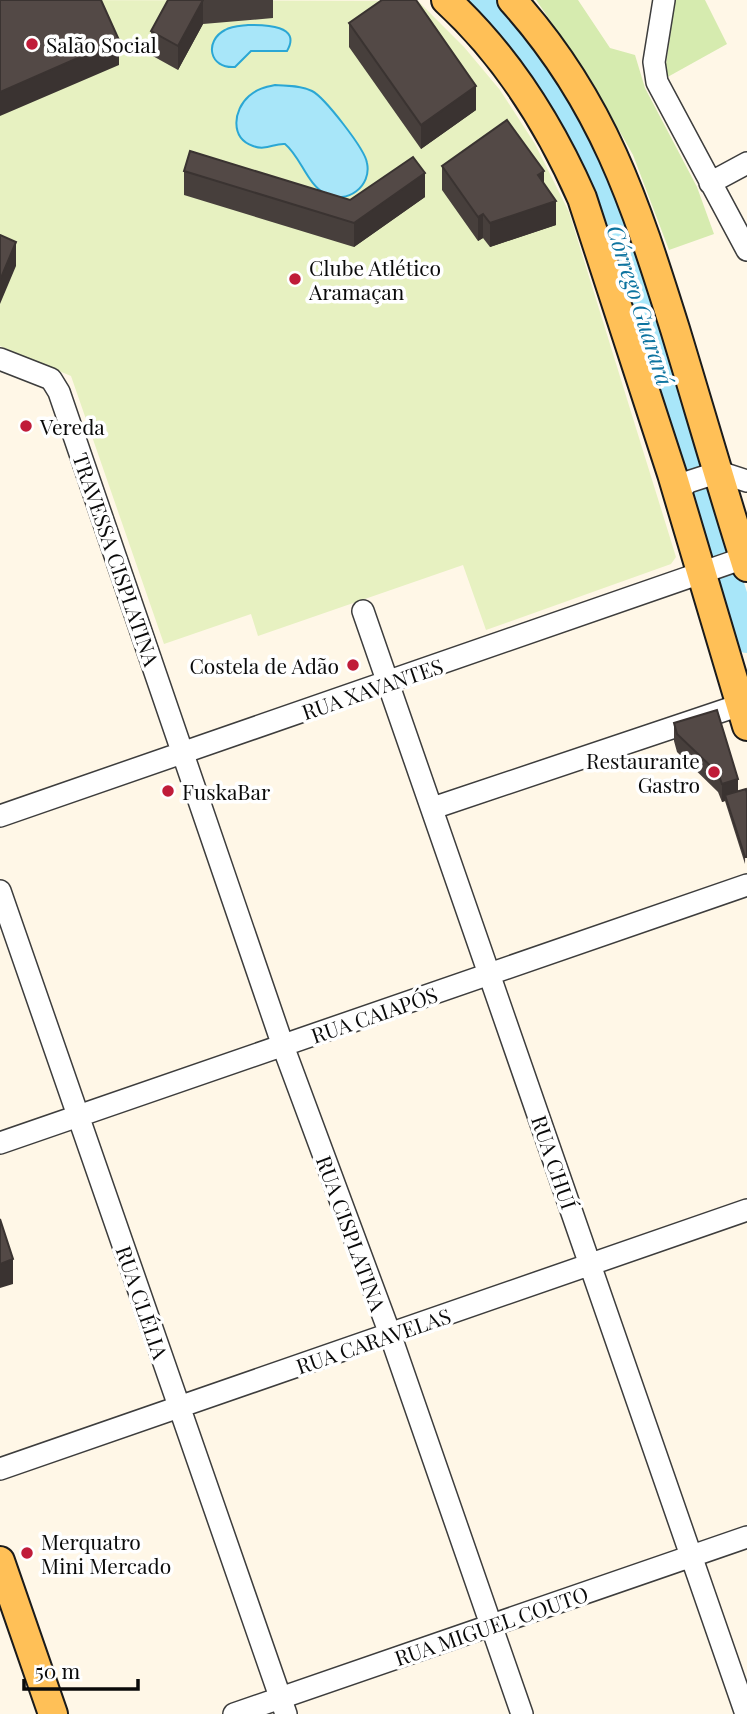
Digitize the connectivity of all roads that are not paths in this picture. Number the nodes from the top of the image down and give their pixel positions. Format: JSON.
{"nodes":[{"id":1,"x":446,"y":0,"type":"edge"},
{"id":2,"x":512,"y":0,"type":"edge"},
{"id":3,"x":664,"y":0,"type":"edge"},
{"id":4,"x":747,"y":163,"type":"edge"},
{"id":5,"x":710,"y":183,"type":"junction"},
{"id":6,"x":747,"y":250,"type":"edge"},
{"id":7,"x":0,"y":359,"type":"edge"},
{"id":8,"x":714,"y":474,"type":"junction"},
{"id":9,"x":747,"y":481,"type":"edge"},
{"id":10,"x":683,"y":488,"type":"junction"},
{"id":11,"x":731,"y":565,"type":"edge"},
{"id":12,"x":363,"y":611,"type":"dead end"},
{"id":13,"x":389,"y":682,"type":"junction"},
{"id":14,"x":744,"y":715,"type":"edge"},
{"id":15,"x":183,"y":753,"type":"junction"},
{"id":16,"x":433,"y":808,"type":"junction"},
{"id":17,"x":0,"y":816,"type":"edge"},
{"id":18,"x":747,"y":884,"type":"edge"},
{"id":19,"x":0,"y":891,"type":"edge"},
{"id":20,"x":490,"y":973,"type":"junction"},
{"id":21,"x":283,"y":1046,"type":"junction"},
{"id":22,"x":78,"y":1116,"type":"junction"},
{"id":23,"x":0,"y":1143,"type":"edge"},
{"id":24,"x":747,"y":1210,"type":"edge"},
{"id":25,"x":591,"y":1265,"type":"junction"},
{"id":26,"x":390,"y":1334,"type":"junction"},
{"id":27,"x":179,"y":1407,"type":"junction"},
{"id":28,"x":0,"y":1469,"type":"edge"},
{"id":29,"x":747,"y":1537,"type":"edge"},
{"id":30,"x":691,"y":1556,"type":"junction"},
{"id":31,"x":0,"y":1561,"type":"edge"},
{"id":32,"x":491,"y":1625,"type":"junction"},
{"id":33,"x":283,"y":1706,"type":"edge"},
{"id":34,"x":745,"y":1706,"type":"edge"},
{"id":35,"x":53,"y":1714,"type":"edge"},
{"id":36,"x":234,"y":1714,"type":"edge"},
{"id":37,"x":522,"y":1714,"type":"edge"}],
"edges":[{"from":1,"to":10,"type":"main road"},
{"from":2,"to":8,"type":"main road"},
{"from":3,"to":5,"type":"street"},
{"from":4,"to":5,"type":"street"},
{"from":5,"to":6,"type":"street"},
{"from":7,"to":15,"type":"street","name":"TRAVESSA CISPLATINA"},
{"from":8,"to":9,"type":"street"},
{"from":8,"to":10,"type":"street"},
{"from":8,"to":11,"type":"main road"},
{"from":10,"to":11,"type":"main road"},
{"from":11,"to":13,"type":"street","name":"RUA XAVANTES"},
{"from":11,"to":14,"type":"main road"},
{"from":12,"to":13,"type":"street","name":"RUA CHUÍ"},
{"from":13,"to":15,"type":"street","name":"RUA XAVANTES"},
{"from":13,"to":16,"type":"street","name":"RUA CHUÍ"},
{"from":14,"to":16,"type":"street"},
{"from":15,"to":17,"type":"street","name":"RUA XAVANTES"},
{"from":15,"to":21,"type":"street","name":"RUA CISPLATINA"},
{"from":16,"to":20,"type":"street","name":"RUA CHUÍ"},
{"from":18,"to":20,"type":"street","name":"RUA CAIAPÓS"},
{"from":19,"to":22,"type":"street","name":"RUA CLÉLIA"},
{"from":20,"to":21,"type":"street","name":"RUA CAIAPÓS"},
{"from":20,"to":25,"type":"street","name":"RUA CHUÍ"},
{"from":21,"to":22,"type":"street","name":"RUA CAIAPÓS"},
{"from":21,"to":26,"type":"street","name":"RUA CISPLATINA"},
{"from":22,"to":23,"type":"street","name":"RUA CAIAPÓS"},
{"from":22,"to":27,"type":"street","name":"RUA CLÉLIA"},
{"from":24,"to":25,"type":"street","name":"RUA CARAVELAS"},
{"from":25,"to":26,"type":"street","name":"RUA CARAVELAS"},
{"from":25,"to":30,"type":"street","name":"RUA CHUÍ"},
{"from":26,"to":27,"type":"street","name":"RUA CARAVELAS"},
{"from":26,"to":32,"type":"street","name":"RUA CISPLATINA"},
{"from":27,"to":28,"type":"street","name":"RUA CARAVELAS"},
{"from":27,"to":33,"type":"street","name":"RUA CLÉLIA"},
{"from":29,"to":30,"type":"street","name":"RUA MIGUEL COUTO"},
{"from":30,"to":32,"type":"street","name":"RUA MIGUEL COUTO"},
{"from":30,"to":34,"type":"street","name":"RUA CHUÍ"},
{"from":31,"to":35,"type":"main road"},
{"from":32,"to":33,"type":"street","name":"RUA MIGUEL COUTO"},
{"from":32,"to":37,"type":"street","name":"RUA CISPLATINA"},
{"from":33,"to":36,"type":"street","name":"RUA MIGUEL COUTO"}]}
